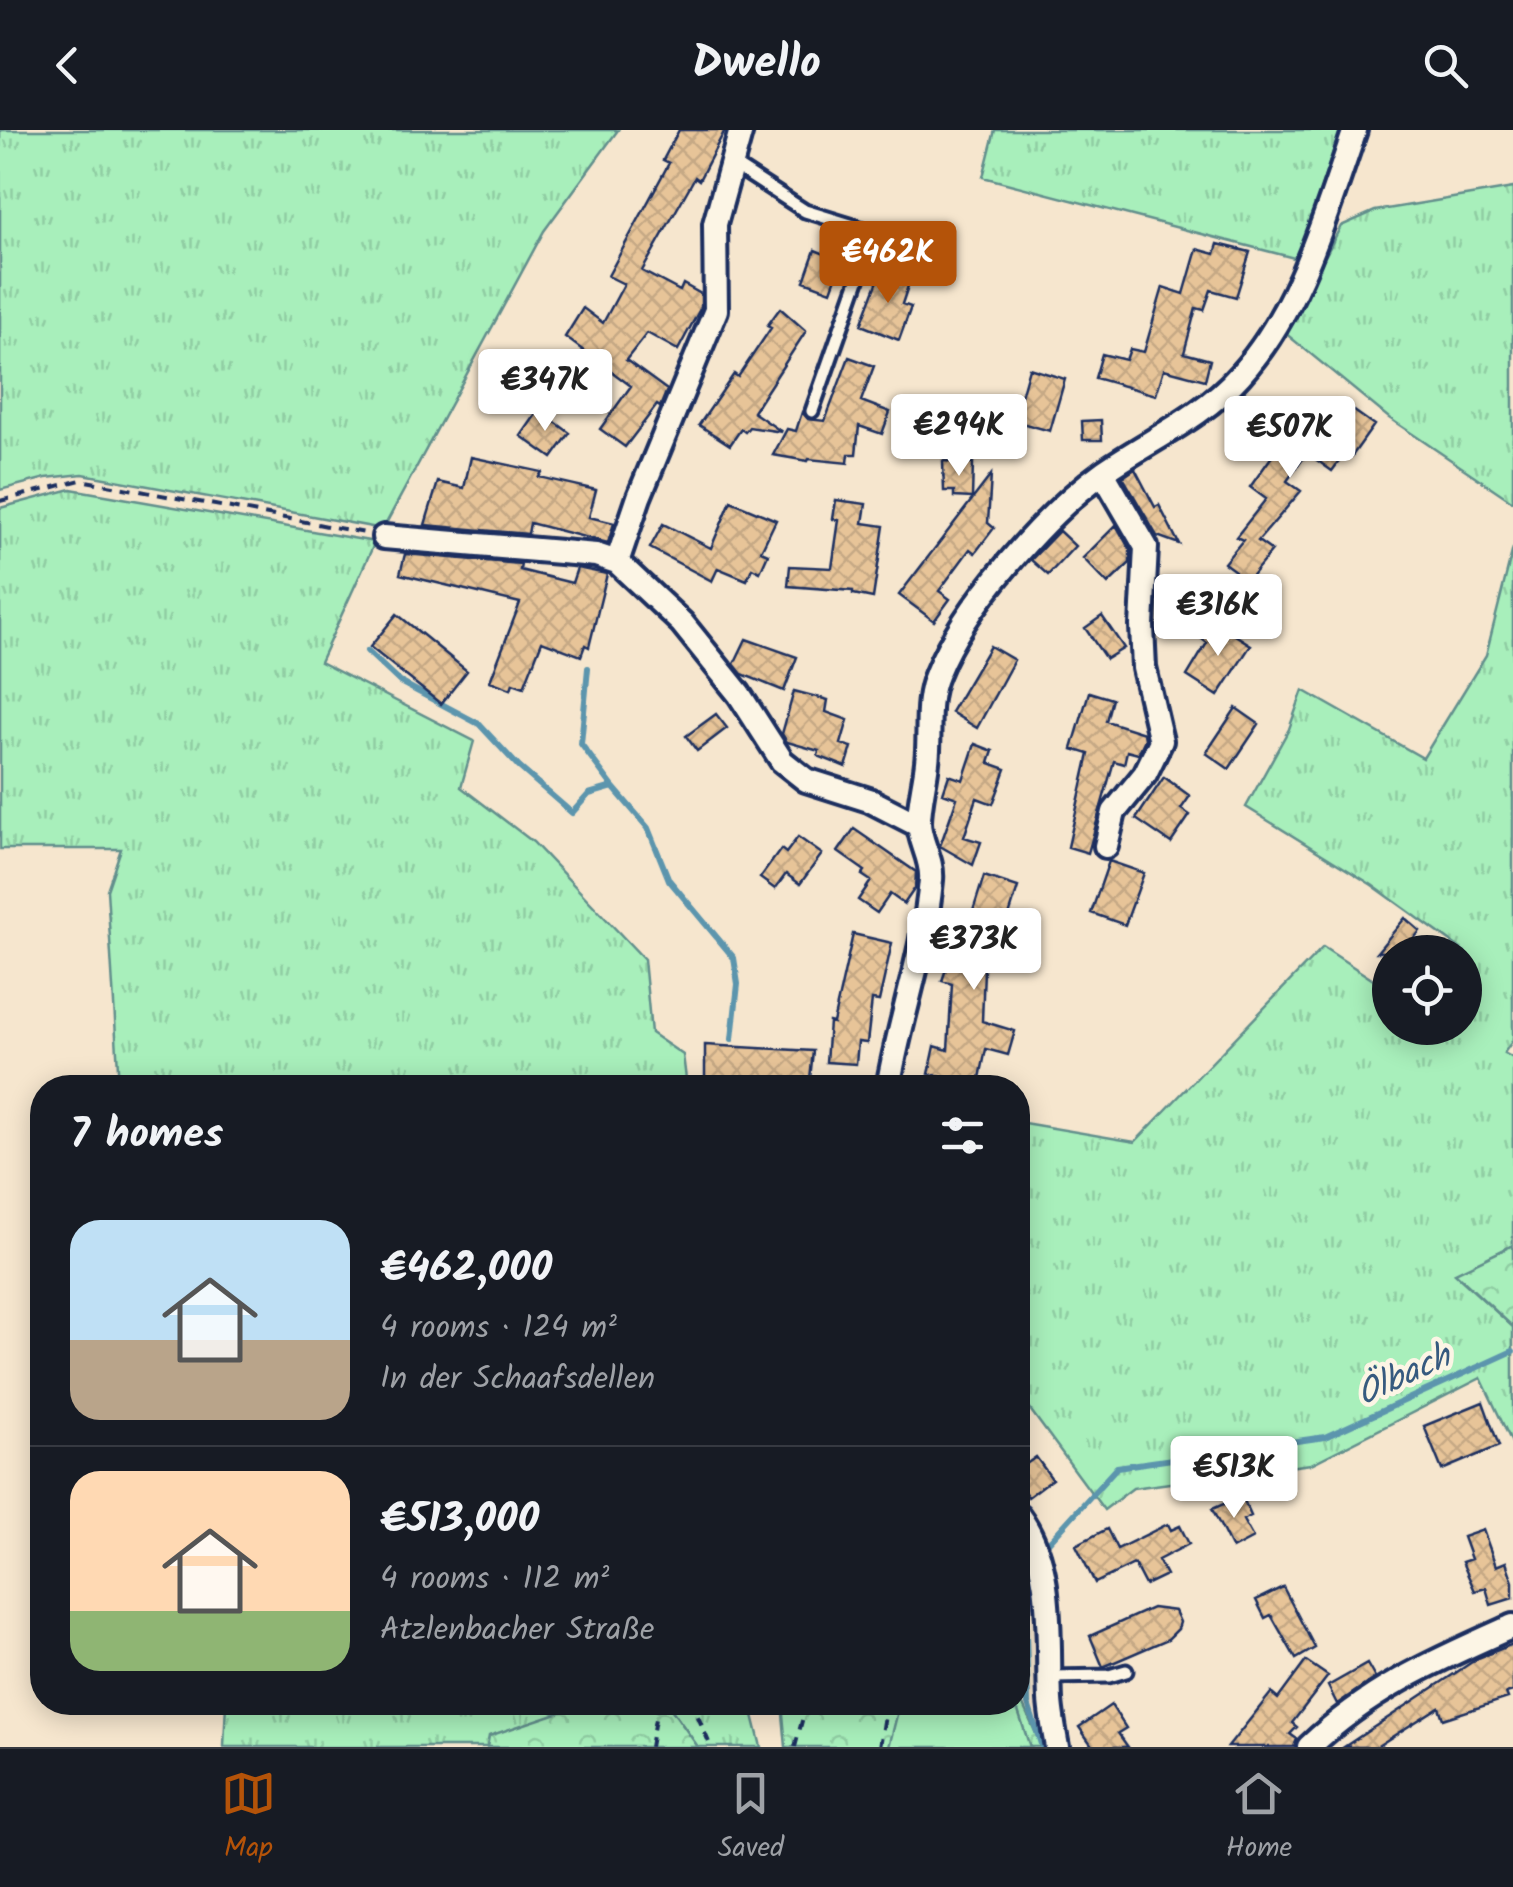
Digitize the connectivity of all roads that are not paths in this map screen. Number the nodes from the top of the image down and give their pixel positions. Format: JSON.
{"nodes":[{"id":1,"x":740,"y":130,"type":"edge"},
{"id":2,"x":1355,"y":130,"type":"edge"},
{"id":3,"x":731,"y":163,"type":"junction"},
{"id":4,"x":812,"y":411,"type":"dead end"},
{"id":5,"x":1103,"y":472,"type":"junction"},
{"id":6,"x":384,"y":537,"type":"road end"},
{"id":7,"x":617,"y":562,"type":"junction"},
{"id":8,"x":918,"y":825,"type":"junction"},
{"id":9,"x":1106,"y":846,"type":"dead end"},
{"id":10,"x":890,"y":1075,"type":"edge"},
{"id":11,"x":1030,"y":1539,"type":"edge"},
{"id":12,"x":1513,"y":1626,"type":"edge"},
{"id":13,"x":1126,"y":1671,"type":"dead end"},
{"id":14,"x":1051,"y":1677,"type":"junction"},
{"id":15,"x":1056,"y":1747,"type":"edge"},
{"id":16,"x":1309,"y":1747,"type":"edge"}],
"edges":[{"from":1,"to":3,"type":"street"},
{"from":2,"to":5,"type":"street"},
{"from":3,"to":4,"type":"lane"},
{"from":3,"to":7,"type":"street"},
{"from":5,"to":8,"type":"street"},
{"from":5,"to":9,"type":"street"},
{"from":6,"to":7,"type":"street"},
{"from":7,"to":8,"type":"street"},
{"from":8,"to":10,"type":"street"},
{"from":11,"to":14,"type":"street"},
{"from":12,"to":16,"type":"street"},
{"from":13,"to":14,"type":"lane"},
{"from":14,"to":15,"type":"street"}]}
